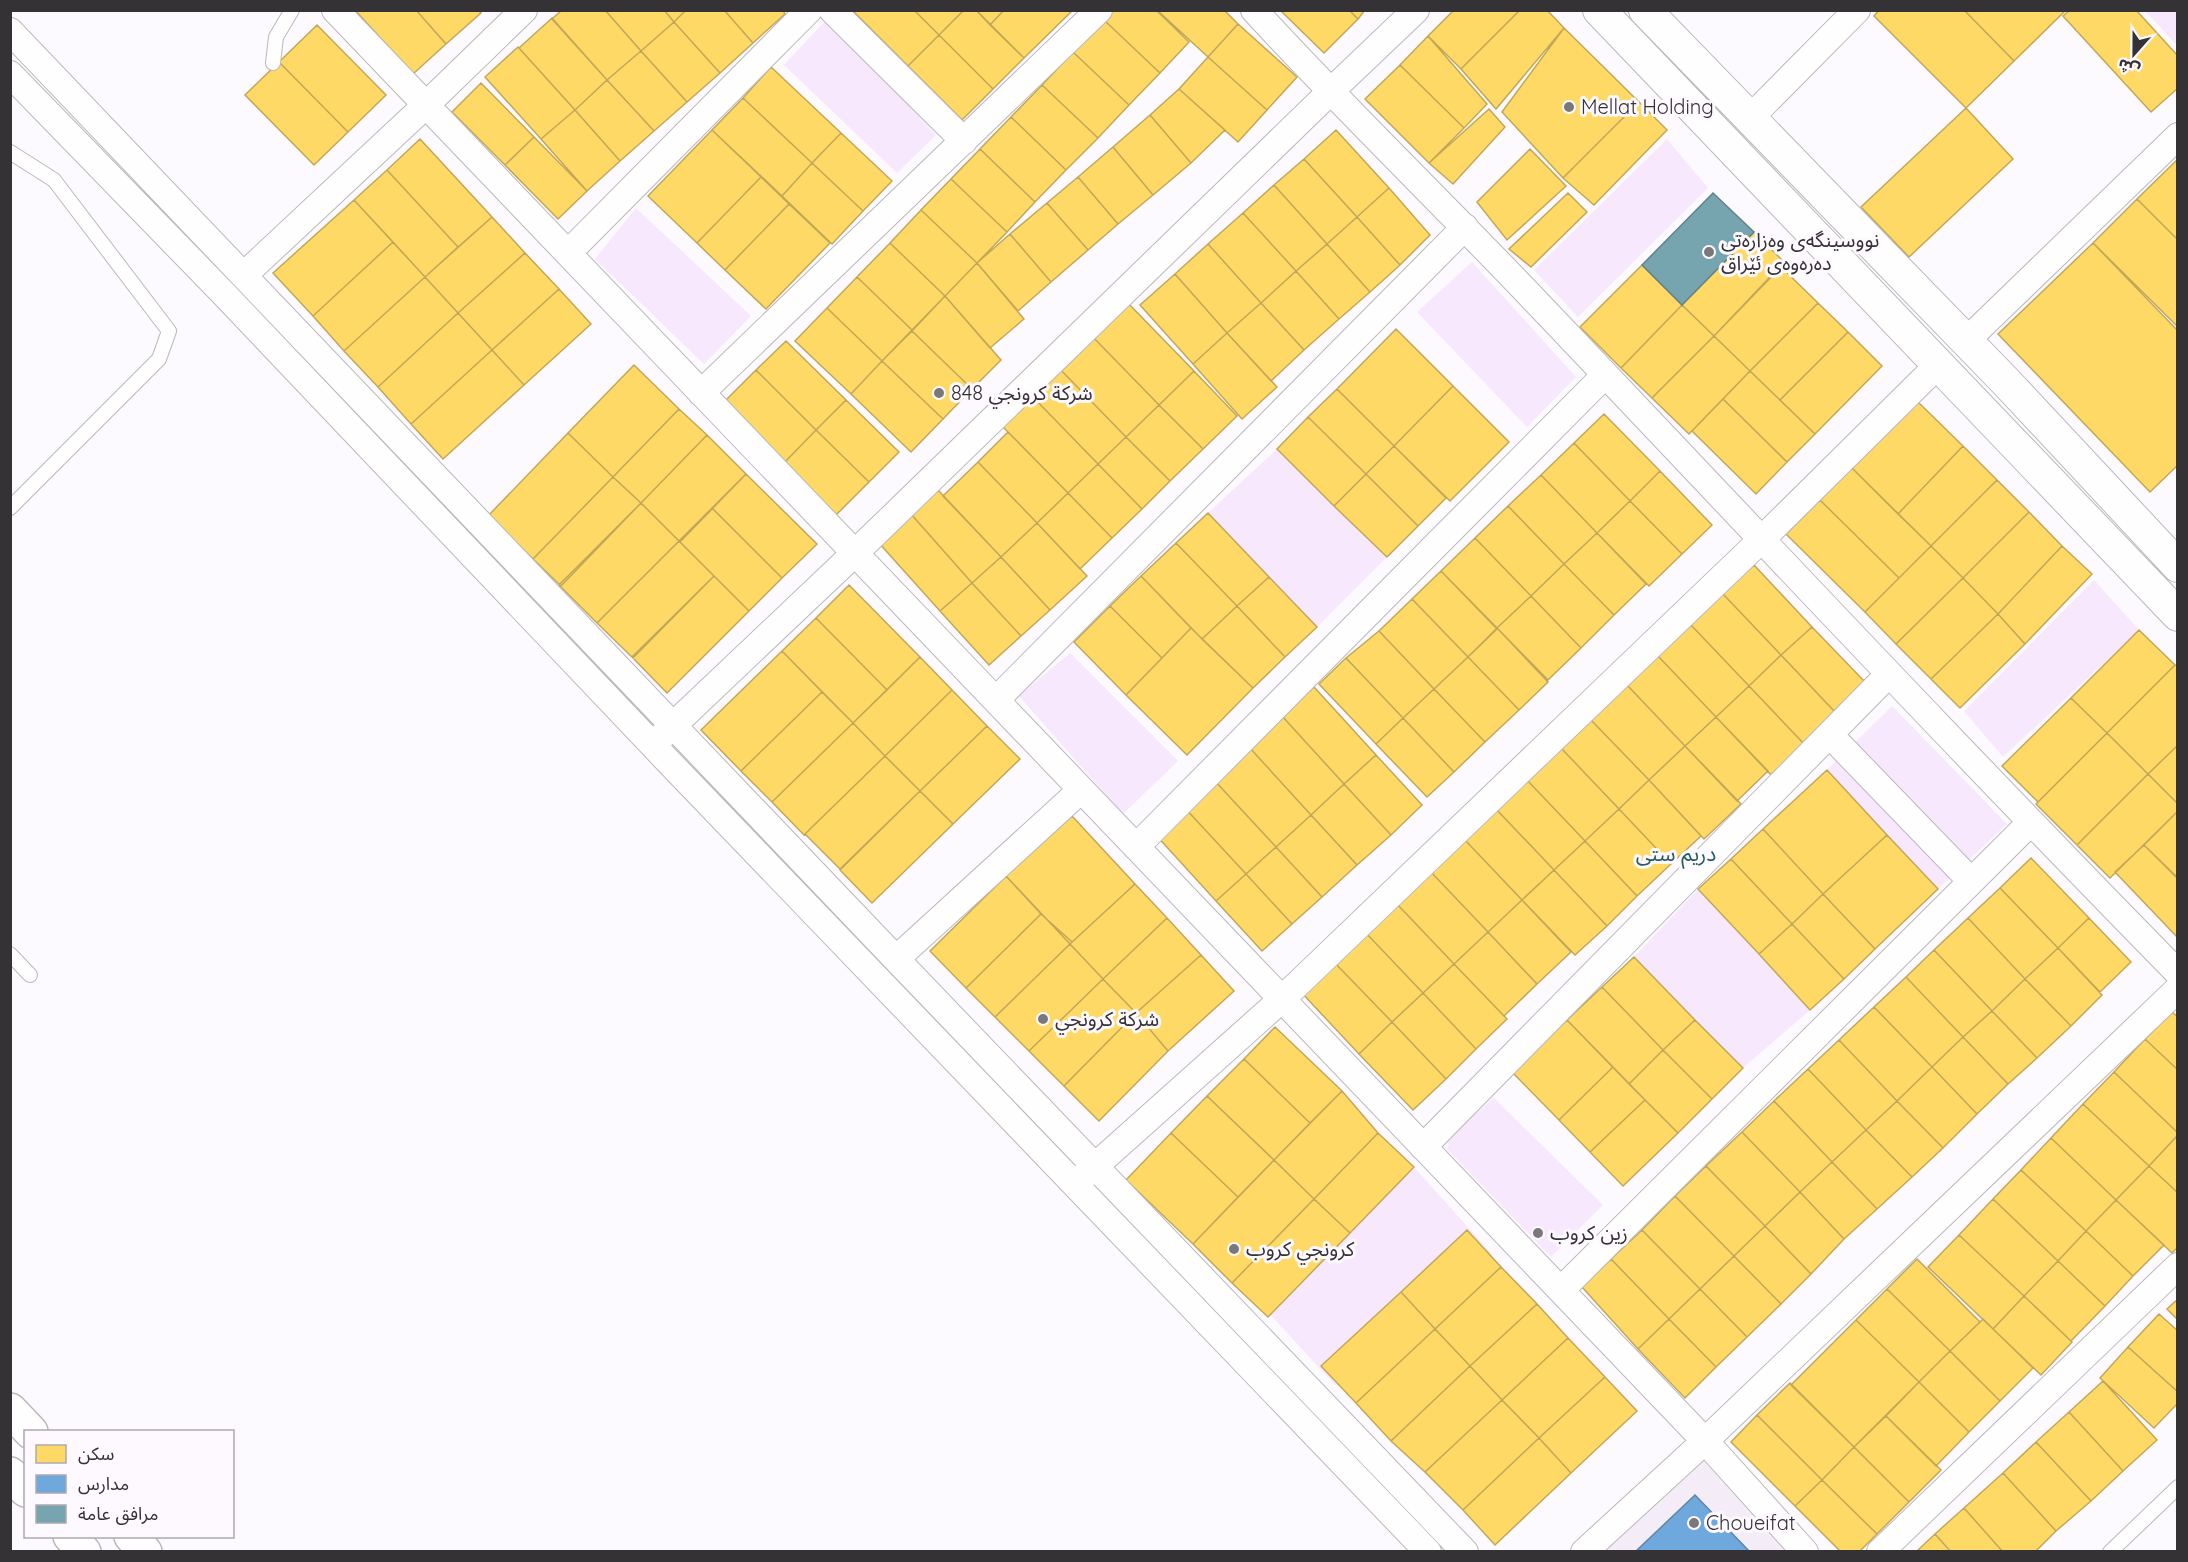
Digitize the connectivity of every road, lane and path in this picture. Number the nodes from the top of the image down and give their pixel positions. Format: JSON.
{"nodes":[{"id":1,"x":292,"y":10,"type":"edge"},
{"id":2,"x":335,"y":10,"type":"edge"},
{"id":3,"x":524,"y":10,"type":"edge"},
{"id":4,"x":809,"y":10,"type":"edge"},
{"id":5,"x":832,"y":10,"type":"edge"},
{"id":6,"x":1254,"y":10,"type":"edge"},
{"id":7,"x":1416,"y":10,"type":"edge"},
{"id":8,"x":1599,"y":10,"type":"edge"},
{"id":9,"x":1645,"y":10,"type":"edge"},
{"id":10,"x":1857,"y":10,"type":"edge"},
{"id":11,"x":1098,"y":11,"type":"edge"},
{"id":12,"x":10,"y":31,"type":"edge"},
{"id":13,"x":273,"y":63,"type":"dead end"},
{"id":14,"x":10,"y":74,"type":"edge"},
{"id":15,"x":1329,"y":92,"type":"junction"},
{"id":16,"x":426,"y":105,"type":"junction"},
{"id":17,"x":1750,"y":118,"type":"junction"},
{"id":18,"x":2178,"y":136,"type":"edge"},
{"id":19,"x":964,"y":141,"type":"junction"},
{"id":20,"x":10,"y":152,"type":"edge"},
{"id":21,"x":1465,"y":227,"type":"junction"},
{"id":22,"x":198,"y":228,"type":"junction"},
{"id":23,"x":179,"y":247,"type":"junction"},
{"id":24,"x":568,"y":253,"type":"junction"},
{"id":25,"x":244,"y":275,"type":"junction"},
{"id":26,"x":1928,"y":302,"type":"junction"},
{"id":27,"x":1901,"y":327,"type":"junction"},
{"id":28,"x":1966,"y":341,"type":"junction"},
{"id":29,"x":1938,"y":365,"type":"junction"},
{"id":30,"x":1605,"y":375,"type":"junction"},
{"id":31,"x":2009,"y":385,"type":"junction"},
{"id":32,"x":701,"y":393,"type":"junction"},
{"id":33,"x":1983,"y":410,"type":"junction"},
{"id":34,"x":10,"y":508,"type":"edge"},
{"id":35,"x":1761,"y":540,"type":"junction"},
{"id":36,"x":855,"y":553,"type":"junction"},
{"id":37,"x":2177,"y":564,"type":"edge"},
{"id":38,"x":2178,"y":615,"type":"edge"},
{"id":39,"x":1889,"y":674,"type":"junction"},
{"id":40,"x":996,"y":700,"type":"junction"},
{"id":41,"x":673,"y":726,"type":"junction"},
{"id":42,"x":1830,"y":735,"type":"junction"},
{"id":43,"x":653,"y":745,"type":"junction"},
{"id":44,"x":1081,"y":790,"type":"junction"},
{"id":45,"x":2030,"y":823,"type":"junction"},
{"id":46,"x":1136,"y":847,"type":"junction"},
{"id":47,"x":1971,"y":881,"type":"junction"},
{"id":48,"x":10,"y":954,"type":"edge"},
{"id":49,"x":896,"y":959,"type":"junction"},
{"id":50,"x":2178,"y":974,"type":"edge"},
{"id":51,"x":30,"y":975,"type":"dead end"},
{"id":52,"x":2178,"y":989,"type":"edge"},
{"id":53,"x":1282,"y":999,"type":"junction"},
{"id":54,"x":1423,"y":1146,"type":"junction"},
{"id":55,"x":1095,"y":1167,"type":"junction"},
{"id":56,"x":1075,"y":1184,"type":"junction"},
{"id":57,"x":2178,"y":1266,"type":"edge"},
{"id":58,"x":1561,"y":1290,"type":"junction"},
{"id":59,"x":1325,"y":1406,"type":"junction"},
{"id":60,"x":10,"y":1410,"type":"edge"},
{"id":61,"x":1307,"y":1425,"type":"junction"},
{"id":62,"x":30,"y":1430,"type":"edge"},
{"id":63,"x":1705,"y":1441,"type":"junction"},
{"id":64,"x":10,"y":1474,"type":"edge"},
{"id":65,"x":2178,"y":1487,"type":"edge"},
{"id":66,"x":24,"y":1488,"type":"edge"},
{"id":67,"x":72,"y":1538,"type":"edge"},
{"id":68,"x":133,"y":1538,"type":"edge"},
{"id":69,"x":84,"y":1551,"type":"edge"},
{"id":70,"x":145,"y":1551,"type":"edge"},
{"id":71,"x":1428,"y":1551,"type":"edge"},
{"id":72,"x":1465,"y":1551,"type":"edge"},
{"id":73,"x":1584,"y":1551,"type":"edge"},
{"id":74,"x":1805,"y":1551,"type":"edge"},
{"id":75,"x":1880,"y":1551,"type":"edge"},
{"id":76,"x":2110,"y":1551,"type":"edge"}],
"edges":[{"from":1,"to":13,"type":"lane"},
{"from":2,"to":16,"type":"street"},
{"from":3,"to":16,"type":"street"},
{"from":4,"to":24,"type":"street"},
{"from":5,"to":19,"type":"street"},
{"from":6,"to":15,"type":"street"},
{"from":7,"to":15,"type":"street"},
{"from":8,"to":27,"type":"street"},
{"from":9,"to":17,"type":"street"},
{"from":10,"to":17,"type":"street"},
{"from":11,"to":19,"type":"street"},
{"from":12,"to":22,"type":"street"},
{"from":14,"to":23,"type":"street"},
{"from":15,"to":21,"type":"street"},
{"from":15,"to":36,"type":"street"},
{"from":16,"to":24,"type":"street"},
{"from":16,"to":25,"type":"street"},
{"from":17,"to":26,"type":"street"},
{"from":18,"to":28,"type":"street"},
{"from":19,"to":32,"type":"street"},
{"from":20,"to":34,"type":"lane"},
{"from":21,"to":30,"type":"street"},
{"from":21,"to":40,"type":"street"},
{"from":22,"to":23,"type":"street"},
{"from":22,"to":25,"type":"street"},
{"from":23,"to":43,"type":"street"},
{"from":24,"to":32,"type":"street"},
{"from":25,"to":41,"type":"street"},
{"from":26,"to":27,"type":"street"},
{"from":26,"to":28,"type":"street"},
{"from":27,"to":29,"type":"street"},
{"from":28,"to":31,"type":"street"},
{"from":29,"to":33,"type":"street"},
{"from":29,"to":35,"type":"street"},
{"from":30,"to":35,"type":"street"},
{"from":30,"to":46,"type":"street"},
{"from":31,"to":33,"type":"street"},
{"from":31,"to":37,"type":"street"},
{"from":32,"to":36,"type":"street"},
{"from":33,"to":38,"type":"street"},
{"from":35,"to":39,"type":"street"},
{"from":35,"to":53,"type":"street"},
{"from":36,"to":40,"type":"street"},
{"from":36,"to":41,"type":"street"},
{"from":39,"to":42,"type":"street"},
{"from":39,"to":45,"type":"street"},
{"from":40,"to":44,"type":"street"},
{"from":41,"to":43,"type":"street"},
{"from":41,"to":49,"type":"street"},
{"from":42,"to":47,"type":"street"},
{"from":42,"to":54,"type":"street"},
{"from":43,"to":56,"type":"street"},
{"from":44,"to":46,"type":"street"},
{"from":44,"to":49,"type":"street"},
{"from":45,"to":47,"type":"street"},
{"from":45,"to":50,"type":"street"},
{"from":46,"to":53,"type":"street"},
{"from":47,"to":58,"type":"street"},
{"from":48,"to":51,"type":"lane"},
{"from":49,"to":55,"type":"street"},
{"from":52,"to":63,"type":"street"},
{"from":53,"to":54,"type":"street"},
{"from":53,"to":55,"type":"street"},
{"from":54,"to":58,"type":"street"},
{"from":55,"to":56,"type":"street"},
{"from":55,"to":59,"type":"street"},
{"from":56,"to":61,"type":"street"},
{"from":57,"to":75,"type":"street"},
{"from":58,"to":63,"type":"street"},
{"from":59,"to":61,"type":"street"},
{"from":59,"to":72,"type":"street"},
{"from":60,"to":62,"type":"main road"},
{"from":61,"to":71,"type":"street"},
{"from":63,"to":73,"type":"street"},
{"from":63,"to":74,"type":"street"},
{"from":64,"to":66,"type":"main road"},
{"from":65,"to":76,"type":"lane"},
{"from":67,"to":69,"type":"main road"},
{"from":68,"to":70,"type":"main road"}]}
